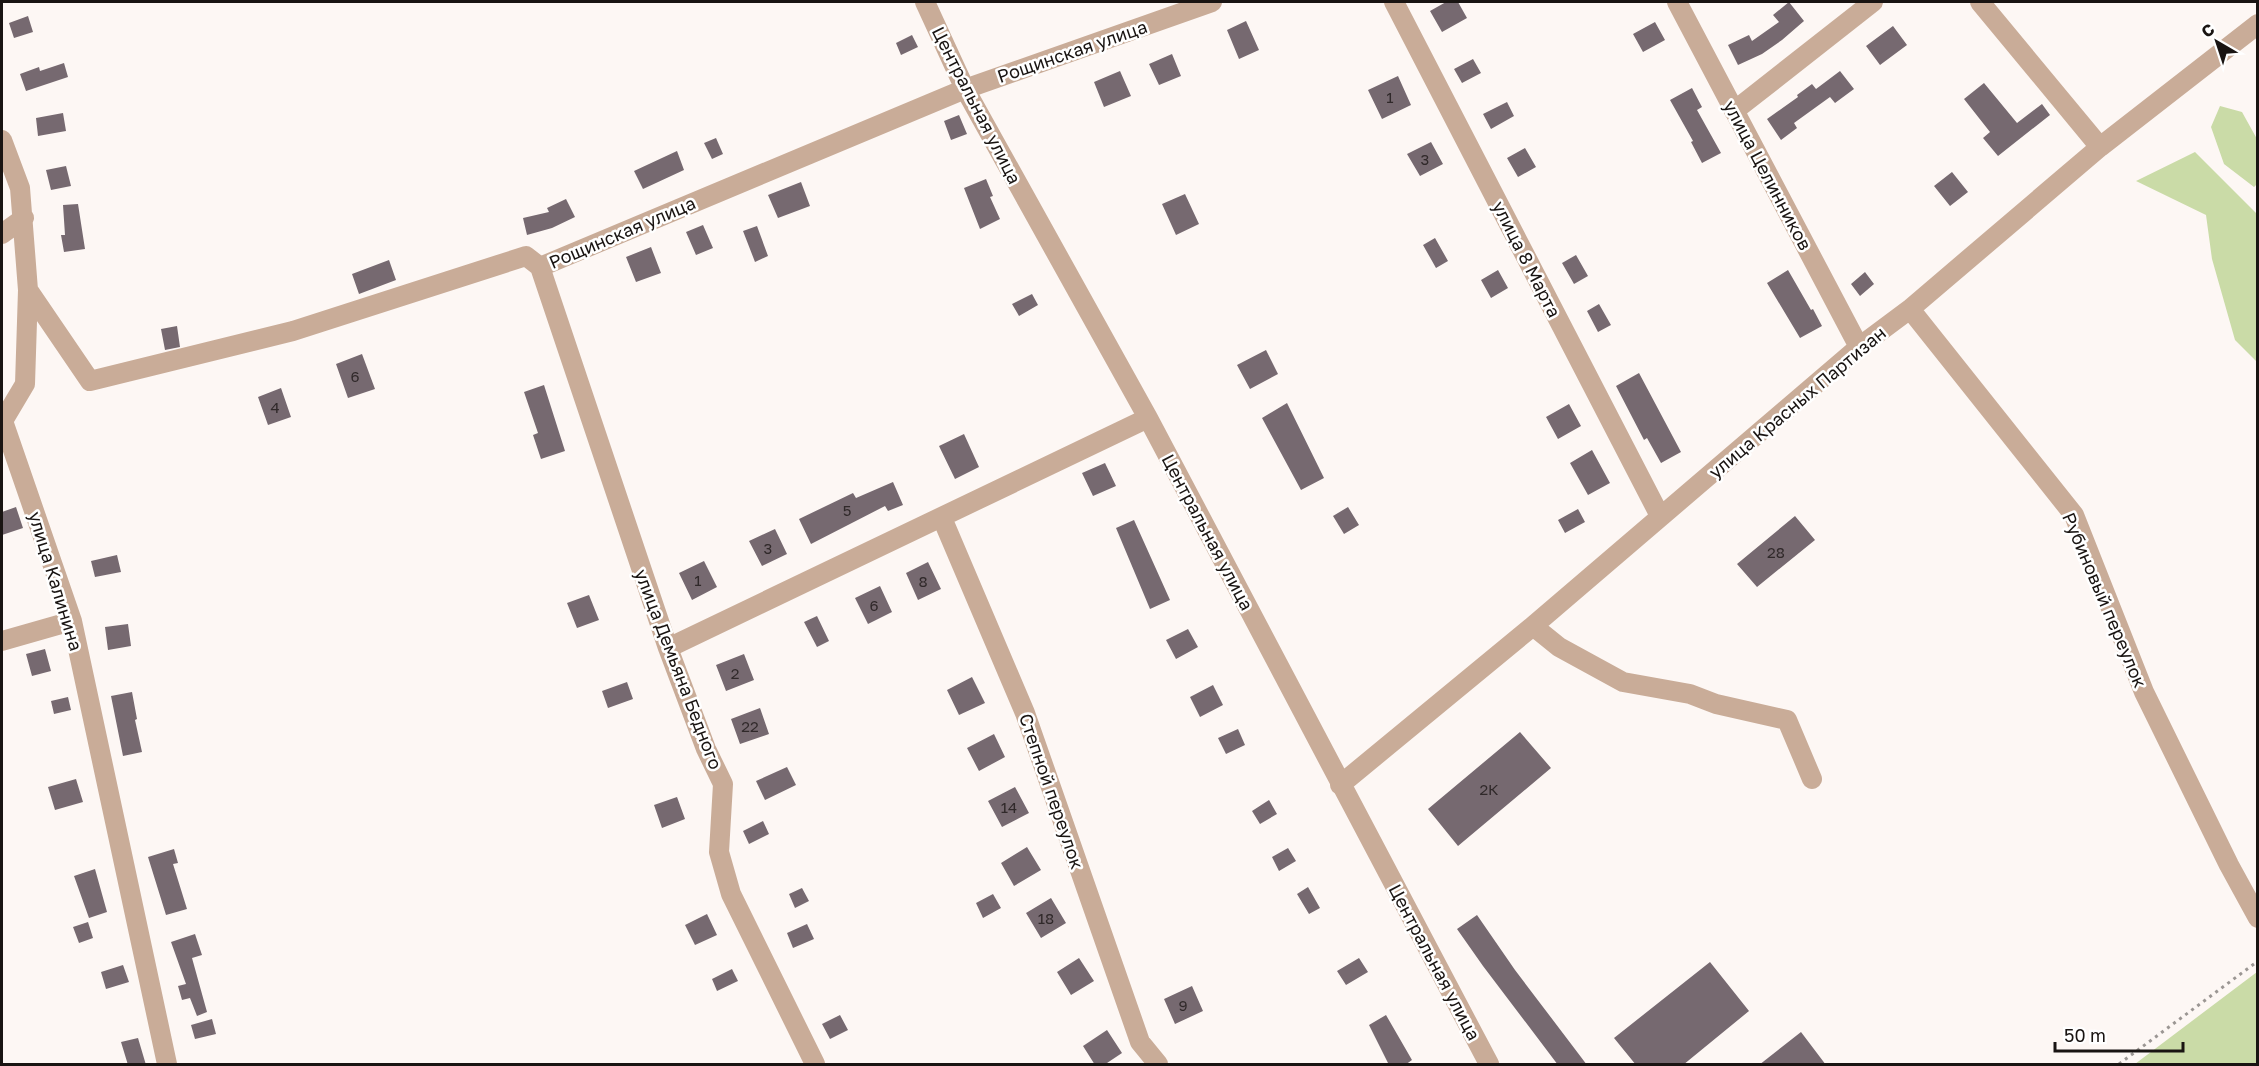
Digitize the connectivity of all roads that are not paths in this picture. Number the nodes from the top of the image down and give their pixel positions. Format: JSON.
{"nodes":[{"id":1,"x":925,"y":2,"type":"edge"},
{"id":2,"x":1212,"y":2,"type":"edge"},
{"id":3,"x":1394,"y":2,"type":"edge"},
{"id":4,"x":1677,"y":2,"type":"edge"},
{"id":5,"x":1873,"y":2,"type":"edge"},
{"id":6,"x":1980,"y":2,"type":"edge"},
{"id":7,"x":2258,"y":24,"type":"edge"},
{"id":8,"x":965,"y":89,"type":"junction"},
{"id":9,"x":1734,"y":111,"type":"junction"},
{"id":10,"x":2,"y":140,"type":"edge"},
{"id":11,"x":2100,"y":147,"type":"junction"},
{"id":12,"x":24,"y":219,"type":"junction"},
{"id":13,"x":2,"y":234,"type":"edge"},
{"id":14,"x":540,"y":267,"type":"junction"},
{"id":15,"x":28,"y":290,"type":"junction"},
{"id":16,"x":1910,"y":309,"type":"junction"},
{"id":17,"x":1859,"y":347,"type":"junction"},
{"id":18,"x":1148,"y":418,"type":"junction"},
{"id":19,"x":1660,"y":516,"type":"junction"},
{"id":20,"x":942,"y":519,"type":"junction"},
{"id":21,"x":72,"y":621,"type":"junction"},
{"id":22,"x":1533,"y":627,"type":"junction"},
{"id":23,"x":2,"y":640,"type":"edge"},
{"id":24,"x":668,"y":648,"type":"junction"},
{"id":25,"x":1812,"y":779,"type":"dead end"},
{"id":26,"x":1340,"y":785,"type":"junction"},
{"id":27,"x":2258,"y":918,"type":"edge"},
{"id":28,"x":167,"y":1065,"type":"edge"},
{"id":29,"x":815,"y":1065,"type":"edge"},
{"id":30,"x":1158,"y":1065,"type":"edge"},
{"id":31,"x":1489,"y":1065,"type":"edge"}],
"edges":[{"from":1,"to":8,"type":"street","name":"Центральная улица"},
{"from":2,"to":8,"type":"street","name":"Рощинская улица"},
{"from":3,"to":19,"type":"street","name":"улица 8 Марта"},
{"from":4,"to":9,"type":"street","name":"улица Целинников"},
{"from":5,"to":9,"type":"street"},
{"from":6,"to":11,"type":"street"},
{"from":7,"to":11,"type":"street","name":"улица Красных Партизан"},
{"from":8,"to":14,"type":"street","name":"Рощинская улица"},
{"from":8,"to":18,"type":"street","name":"Центральная улица"},
{"from":9,"to":17,"type":"street","name":"улица Целинников"},
{"from":10,"to":12,"type":"street","name":"улица Калинина"},
{"from":11,"to":16,"type":"street","name":"улица Красных Партизан"},
{"from":12,"to":13,"type":"street"},
{"from":12,"to":15,"type":"street","name":"улица Калинина"},
{"from":14,"to":15,"type":"street","name":"Рощинская улица"},
{"from":14,"to":24,"type":"street","name":"улица Демьяна Бедного"},
{"from":15,"to":21,"type":"street","name":"улица Калинина"},
{"from":16,"to":17,"type":"street","name":"улица Красных Партизан"},
{"from":16,"to":27,"type":"street","name":"Рубиновый переулок"},
{"from":17,"to":19,"type":"street","name":"улица Красных Партизан"},
{"from":18,"to":20,"type":"street"},
{"from":18,"to":26,"type":"street","name":"Центральная улица"},
{"from":19,"to":22,"type":"street","name":"улица Красных Партизан"},
{"from":20,"to":24,"type":"street"},
{"from":20,"to":30,"type":"street","name":"Степной переулок"},
{"from":21,"to":23,"type":"street"},
{"from":21,"to":28,"type":"street","name":"улица Калинина"},
{"from":22,"to":25,"type":"street"},
{"from":22,"to":26,"type":"street","name":"улица Красных Партизан"},
{"from":24,"to":29,"type":"street","name":"улица Демьяна Бедного"},
{"from":26,"to":31,"type":"street","name":"Центральная улица"}]}
